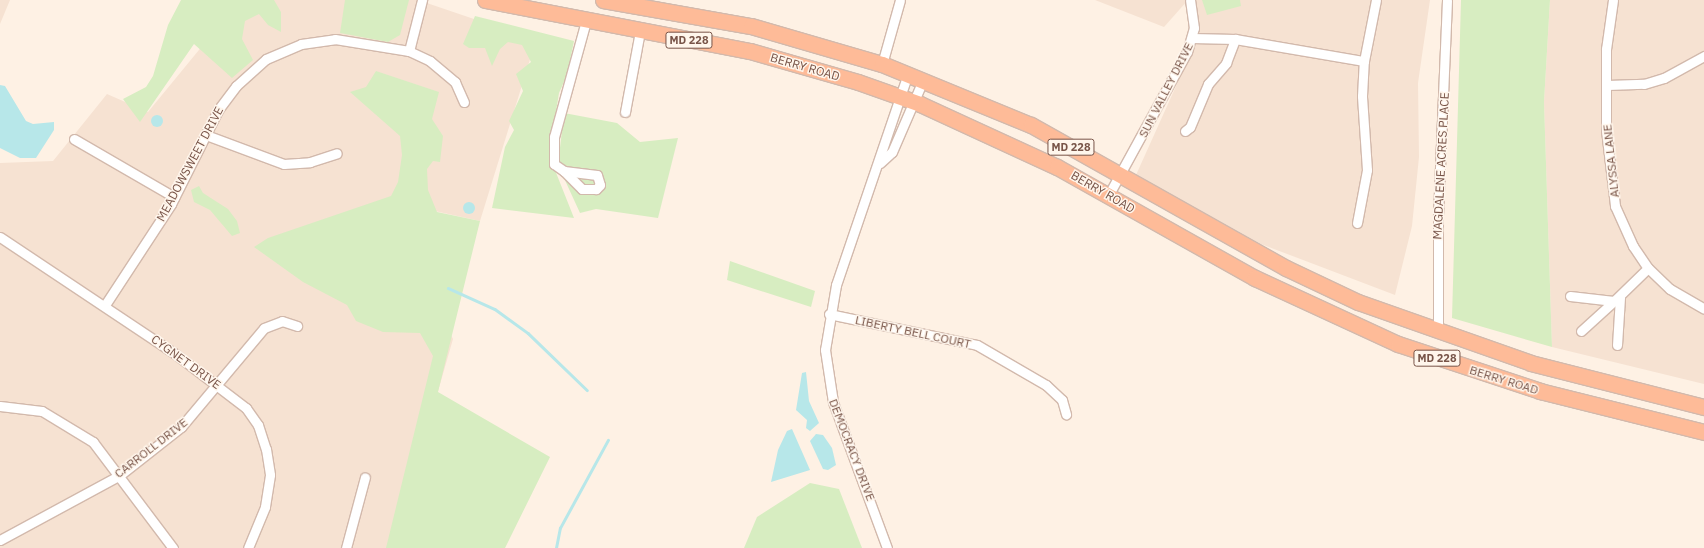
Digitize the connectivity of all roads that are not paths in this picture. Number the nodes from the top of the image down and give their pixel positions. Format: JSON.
{"nodes":[{"id":1,"x":422,"y":0,"type":"edge"},
{"id":2,"x":486,"y":0,"type":"edge"},
{"id":3,"x":602,"y":0,"type":"edge"},
{"id":4,"x":900,"y":0,"type":"edge"},
{"id":5,"x":1190,"y":0,"type":"edge"},
{"id":6,"x":1376,"y":0,"type":"edge"},
{"id":7,"x":1448,"y":0,"type":"edge"},
{"id":8,"x":1613,"y":0,"type":"edge"},
{"id":9,"x":632,"y":3,"type":"edge"},
{"id":10,"x":586,"y":21,"type":"junction"},
{"id":11,"x":640,"y":32,"type":"junction"},
{"id":12,"x":1192,"y":38,"type":"junction"},
{"id":13,"x":1235,"y":39,"type":"junction"},
{"id":14,"x":409,"y":51,"type":"junction"},
{"id":15,"x":1704,"y":56,"type":"edge"},
{"id":16,"x":1364,"y":61,"type":"junction"},
{"id":17,"x":882,"y":64,"type":"junction"},
{"id":18,"x":908,"y":74,"type":"junction"},
{"id":19,"x":923,"y":80,"type":"junction"},
{"id":20,"x":1607,"y":85,"type":"junction"},
{"id":21,"x":907,"y":100,"type":"junction"},
{"id":22,"x":464,"y":102,"type":"dead end"},
{"id":23,"x":624,"y":112,"type":"dead end"},
{"id":24,"x":1184,"y":131,"type":"dead end"},
{"id":25,"x":206,"y":135,"type":"junction"},
{"id":26,"x":74,"y":139,"type":"dead end"},
{"id":27,"x":337,"y":153,"type":"dead end"},
{"id":28,"x":564,"y":171,"type":"dead end"},
{"id":29,"x":1121,"y":175,"type":"junction"},
{"id":30,"x":1108,"y":196,"type":"junction"},
{"id":31,"x":174,"y":197,"type":"junction"},
{"id":32,"x":1357,"y":223,"type":"dead end"},
{"id":33,"x":0,"y":238,"type":"edge"},
{"id":34,"x":1648,"y":268,"type":"junction"},
{"id":35,"x":1570,"y":296,"type":"dead end"},
{"id":36,"x":1617,"y":299,"type":"junction"},
{"id":37,"x":105,"y":305,"type":"junction"},
{"id":38,"x":1704,"y":309,"type":"edge"},
{"id":39,"x":829,"y":314,"type":"junction"},
{"id":40,"x":297,"y":326,"type":"dead end"},
{"id":41,"x":1581,"y":331,"type":"dead end"},
{"id":42,"x":1438,"y":332,"type":"junction"},
{"id":43,"x":1618,"y":345,"type":"dead end"},
{"id":44,"x":218,"y":386,"type":"junction"},
{"id":45,"x":0,"y":406,"type":"edge"},
{"id":46,"x":1704,"y":407,"type":"edge"},
{"id":47,"x":1066,"y":414,"type":"dead end"},
{"id":48,"x":1704,"y":432,"type":"edge"},
{"id":49,"x":120,"y":474,"type":"junction"},
{"id":50,"x":365,"y":478,"type":"dead end"},
{"id":51,"x":0,"y":540,"type":"edge"},
{"id":52,"x":173,"y":548,"type":"edge"},
{"id":53,"x":248,"y":548,"type":"edge"},
{"id":54,"x":346,"y":548,"type":"edge"},
{"id":55,"x":887,"y":548,"type":"edge"}],
"edges":[{"from":1,"to":14,"type":"street"},
{"from":2,"to":10,"type":"highway","name":"BERRY ROAD","number":"MD 228"},
{"from":3,"to":9,"type":"highway","name":"BERRY ROAD","number":"MD 228"},
{"from":4,"to":17,"type":"street"},
{"from":5,"to":12,"type":"street","name":"SUN VALLEY DRIVE"},
{"from":6,"to":16,"type":"street"},
{"from":7,"to":42,"type":"street","name":"MAGDALENE ACRES PLACE"},
{"from":8,"to":20,"type":"street","name":"ALYSSA LANE"},
{"from":9,"to":17,"type":"highway","name":"BERRY ROAD","number":"MD 228"},
{"from":10,"to":11,"type":"highway","name":"BERRY ROAD","number":"MD 228"},
{"from":10,"to":28,"type":"street"},
{"from":11,"to":21,"type":"highway","name":"BERRY ROAD","number":"MD 228"},
{"from":11,"to":23,"type":"street"},
{"from":12,"to":13,"type":"street"},
{"from":12,"to":29,"type":"street","name":"SUN VALLEY DRIVE"},
{"from":13,"to":16,"type":"street"},
{"from":13,"to":24,"type":"street"},
{"from":14,"to":22,"type":"street","name":"MEADOWSWEET DRIVE"},
{"from":14,"to":25,"type":"street","name":"MEADOWSWEET DRIVE"},
{"from":15,"to":20,"type":"street"},
{"from":16,"to":32,"type":"street"},
{"from":17,"to":18,"type":"highway","name":"BERRY ROAD","number":"MD 228"},
{"from":18,"to":19,"type":"highway","name":"BERRY ROAD","number":"MD 228"},
{"from":18,"to":21,"type":"street","name":"DEMOCRACY DRIVE"},
{"from":19,"to":21,"type":"street","name":"DEMOCRACY DRIVE"},
{"from":19,"to":29,"type":"highway","name":"BERRY ROAD","number":"MD 228"},
{"from":20,"to":34,"type":"street","name":"ALYSSA LANE"},
{"from":21,"to":30,"type":"highway","name":"BERRY ROAD","number":"MD 228"},
{"from":21,"to":39,"type":"street","name":"DEMOCRACY DRIVE"},
{"from":25,"to":27,"type":"street"},
{"from":25,"to":31,"type":"street","name":"MEADOWSWEET DRIVE"},
{"from":26,"to":31,"type":"street"},
{"from":29,"to":30,"type":"street","name":"SUN VALLEY DRIVE"},
{"from":29,"to":42,"type":"highway","name":"BERRY ROAD","number":"MD 228"},
{"from":30,"to":48,"type":"highway","name":"BERRY ROAD","number":"MD 228"},
{"from":31,"to":37,"type":"street","name":"MEADOWSWEET DRIVE"},
{"from":33,"to":37,"type":"street","name":"CYGNET DRIVE"},
{"from":34,"to":36,"type":"street"},
{"from":34,"to":38,"type":"street","name":"ALYSSA LANE"},
{"from":35,"to":36,"type":"street"},
{"from":36,"to":41,"type":"street"},
{"from":36,"to":43,"type":"street"},
{"from":37,"to":44,"type":"street","name":"CYGNET DRIVE"},
{"from":39,"to":47,"type":"street","name":"LIBERTY BELL COURT"},
{"from":39,"to":55,"type":"street","name":"DEMOCRACY DRIVE"},
{"from":40,"to":44,"type":"street","name":"CARROLL DRIVE"},
{"from":42,"to":46,"type":"highway","name":"BERRY ROAD","number":"MD 228"},
{"from":44,"to":49,"type":"street","name":"CARROLL DRIVE"},
{"from":44,"to":53,"type":"street","name":"CYGNET DRIVE"},
{"from":45,"to":49,"type":"street"},
{"from":49,"to":51,"type":"street","name":"CARROLL DRIVE"},
{"from":49,"to":52,"type":"street"},
{"from":50,"to":54,"type":"street"}]}
